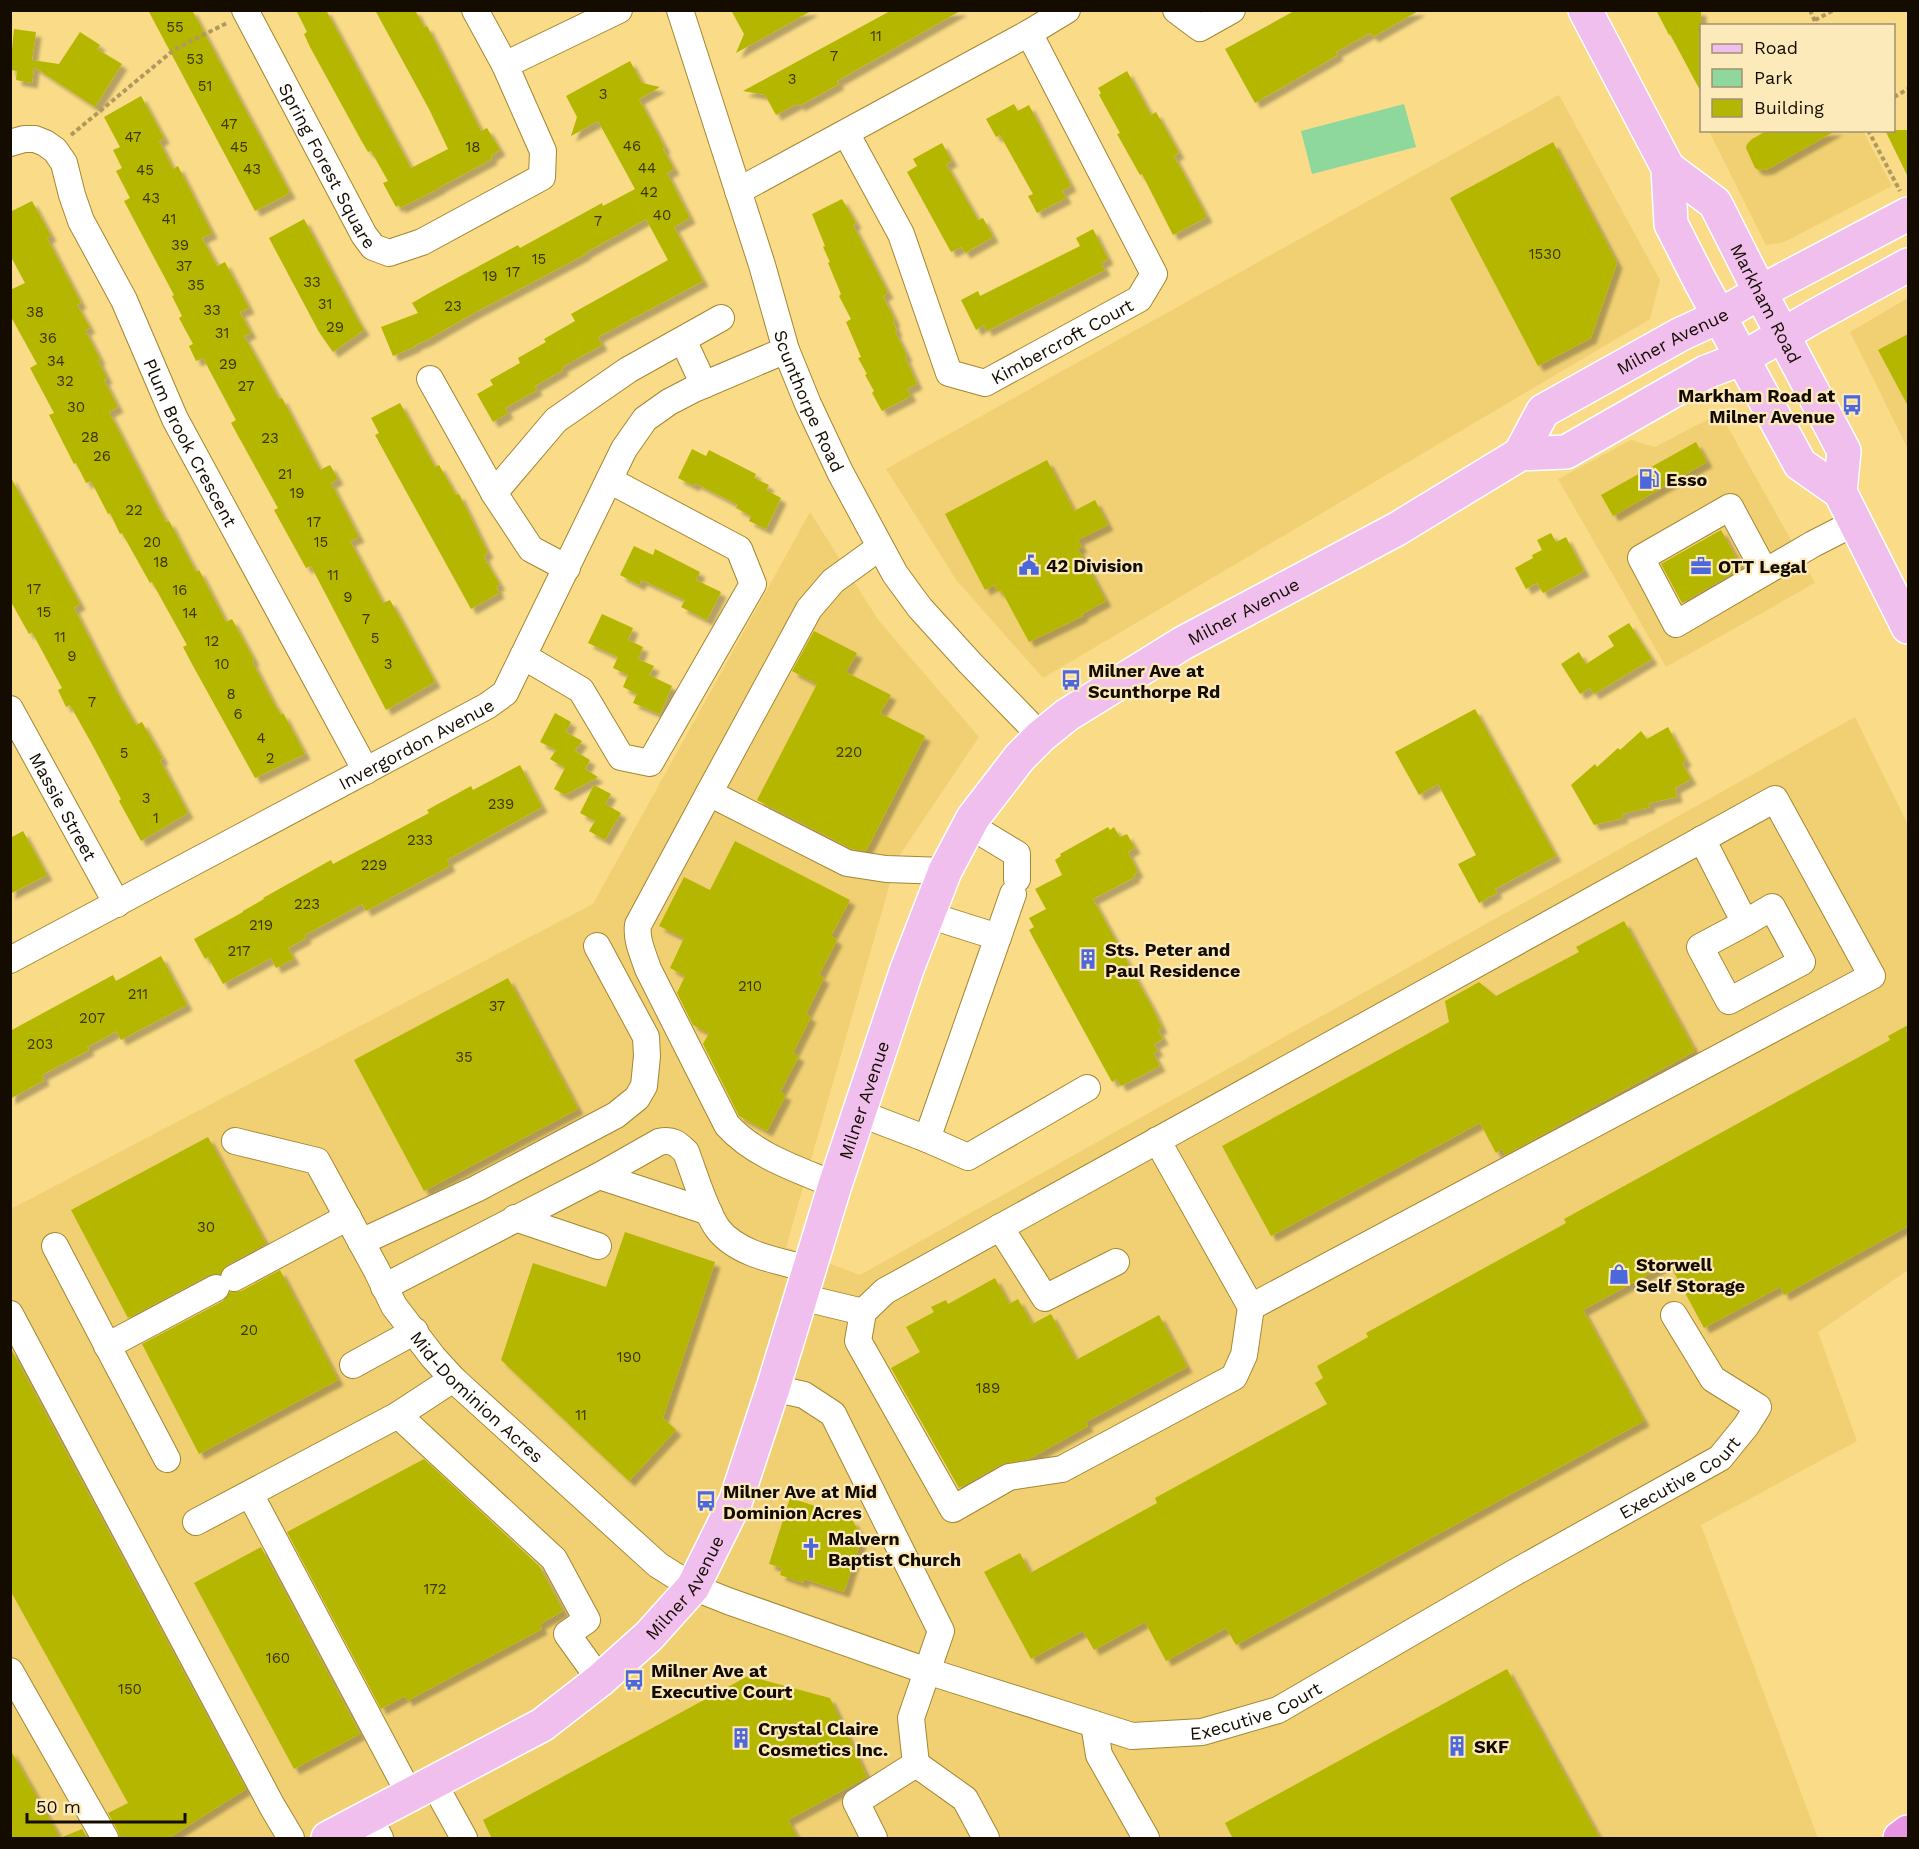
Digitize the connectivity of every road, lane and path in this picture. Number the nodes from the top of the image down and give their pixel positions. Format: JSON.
{"nodes":[{"id":1,"x":475,"y":10,"type":"edge"},
{"id":2,"x":619,"y":10,"type":"edge"},
{"id":3,"x":680,"y":10,"type":"edge"},
{"id":4,"x":1067,"y":10,"type":"edge"},
{"id":5,"x":1176,"y":10,"type":"edge"},
{"id":6,"x":1232,"y":10,"type":"edge"},
{"id":7,"x":1586,"y":10,"type":"edge"},
{"id":8,"x":1810,"y":10,"type":"edge"},
{"id":9,"x":1834,"y":10,"type":"edge"},
{"id":10,"x":246,"y":12,"type":"edge"},
{"id":11,"x":1815,"y":20,"type":"junction"},
{"id":12,"x":1816,"y":24,"type":"edge"},
{"id":13,"x":1029,"y":33,"type":"junction"},
{"id":14,"x":505,"y":65,"type":"junction"},
{"id":15,"x":1869,"y":132,"type":"edge"},
{"id":16,"x":846,"y":133,"type":"junction"},
{"id":17,"x":10,"y":144,"type":"edge"},
{"id":18,"x":55,"y":150,"type":"junction"},
{"id":19,"x":1668,"y":168,"type":"junction"},
{"id":20,"x":738,"y":191,"type":"junction"},
{"id":21,"x":1905,"y":203,"type":"edge"},
{"id":22,"x":1908,"y":265,"type":"edge"},
{"id":23,"x":1760,"y":292,"type":"junction"},
{"id":24,"x":1718,"y":316,"type":"junction"},
{"id":25,"x":721,"y":318,"type":"dead end"},
{"id":26,"x":1782,"y":334,"type":"junction"},
{"id":27,"x":683,"y":340,"type":"junction"},
{"id":28,"x":786,"y":350,"type":"junction"},
{"id":29,"x":1743,"y":358,"type":"junction"},
{"id":30,"x":430,"y":379,"type":"dead end"},
{"id":31,"x":704,"y":385,"type":"junction"},
{"id":32,"x":1520,"y":454,"type":"junction"},
{"id":33,"x":609,"y":480,"type":"junction"},
{"id":34,"x":1840,"y":492,"type":"junction"},
{"id":35,"x":494,"y":493,"type":"junction"},
{"id":36,"x":1856,"y":522,"type":"junction"},
{"id":37,"x":879,"y":547,"type":"junction"},
{"id":38,"x":567,"y":568,"type":"junction"},
{"id":39,"x":1765,"y":572,"type":"junction"},
{"id":40,"x":1908,"y":627,"type":"edge"},
{"id":41,"x":523,"y":656,"type":"junction"},
{"id":42,"x":10,"y":709,"type":"edge"},
{"id":43,"x":1041,"y":736,"type":"junction"},
{"id":44,"x":366,"y":771,"type":"junction"},
{"id":45,"x":709,"y":793,"type":"junction"},
{"id":46,"x":969,"y":825,"type":"junction"},
{"id":47,"x":1702,"y":839,"type":"junction"},
{"id":48,"x":945,"y":871,"type":"junction"},
{"id":49,"x":117,"y":904,"type":"junction"},
{"id":50,"x":928,"y":915,"type":"junction"},
{"id":51,"x":1745,"y":923,"type":"dead end"},
{"id":52,"x":998,"y":937,"type":"junction"},
{"id":53,"x":597,"y":946,"type":"dead end"},
{"id":54,"x":10,"y":960,"type":"edge"},
{"id":55,"x":1088,"y":1088,"type":"dead end"},
{"id":56,"x":859,"y":1113,"type":"junction"},
{"id":57,"x":927,"y":1139,"type":"junction"},
{"id":58,"x":1157,"y":1140,"type":"junction"},
{"id":59,"x":235,"y":1141,"type":"dead end"},
{"id":60,"x":599,"y":1176,"type":"junction"},
{"id":61,"x":835,"y":1185,"type":"junction"},
{"id":62,"x":709,"y":1212,"type":"junction"},
{"id":63,"x":348,"y":1217,"type":"junction"},
{"id":64,"x":515,"y":1218,"type":"junction"},
{"id":65,"x":1000,"y":1227,"type":"junction"},
{"id":66,"x":361,"y":1242,"type":"junction"},
{"id":67,"x":55,"y":1246,"type":"dead end"},
{"id":68,"x":598,"y":1246,"type":"dead end"},
{"id":69,"x":1116,"y":1262,"type":"dead end"},
{"id":70,"x":805,"y":1283,"type":"junction"},
{"id":71,"x":384,"y":1287,"type":"junction"},
{"id":72,"x":1251,"y":1307,"type":"junction"},
{"id":73,"x":863,"y":1312,"type":"junction"},
{"id":74,"x":10,"y":1314,"type":"edge"},
{"id":75,"x":1674,"y":1315,"type":"dead end"},
{"id":76,"x":415,"y":1332,"type":"junction"},
{"id":77,"x":107,"y":1346,"type":"junction"},
{"id":78,"x":352,"y":1365,"type":"dead end"},
{"id":79,"x":453,"y":1379,"type":"junction"},
{"id":80,"x":773,"y":1388,"type":"junction"},
{"id":81,"x":398,"y":1415,"type":"junction"},
{"id":82,"x":167,"y":1459,"type":"dead end"},
{"id":83,"x":250,"y":1494,"type":"junction"},
{"id":84,"x":196,"y":1522,"type":"dead end"},
{"id":85,"x":693,"y":1587,"type":"junction"},
{"id":86,"x":10,"y":1671,"type":"edge"},
{"id":87,"x":927,"y":1671,"type":"junction"},
{"id":88,"x":600,"y":1680,"type":"junction"},
{"id":89,"x":1094,"y":1724,"type":"junction"},
{"id":90,"x":916,"y":1764,"type":"junction"},
{"id":91,"x":422,"y":1789,"type":"junction"},
{"id":92,"x":374,"y":1828,"type":"edge"},
{"id":93,"x":1908,"y":1832,"type":"edge"},
{"id":94,"x":105,"y":1839,"type":"edge"},
{"id":95,"x":291,"y":1839,"type":"edge"},
{"id":96,"x":328,"y":1839,"type":"edge"},
{"id":97,"x":464,"y":1839,"type":"edge"},
{"id":98,"x":874,"y":1839,"type":"edge"},
{"id":99,"x":986,"y":1839,"type":"edge"},
{"id":100,"x":1146,"y":1839,"type":"edge"},
{"id":101,"x":1900,"y":1839,"type":"edge"}],
"edges":[{"from":1,"to":14,"type":"street","name":"Spring Forest Square"},
{"from":2,"to":14,"type":"street"},
{"from":3,"to":20,"type":"street","name":"Scunthorpe Road"},
{"from":4,"to":13,"type":"street"},
{"from":5,"to":6,"type":"street"},
{"from":7,"to":19,"type":"main road","name":"Markham Road"},
{"from":8,"to":11,"type":"path"},
{"from":9,"to":11,"type":"path"},
{"from":10,"to":14,"type":"street","name":"Spring Forest Square"},
{"from":10,"to":18,"type":"path"},
{"from":11,"to":12,"type":"path"},
{"from":13,"to":16,"type":"street"},
{"from":13,"to":16,"type":"street","name":"Kimbercroft Court"},
{"from":15,"to":21,"type":"path"},
{"from":16,"to":20,"type":"street"},
{"from":17,"to":18,"type":"street"},
{"from":18,"to":44,"type":"street","name":"Plum Brook Crescent"},
{"from":19,"to":23,"type":"main road","name":"Markham Road"},
{"from":19,"to":24,"type":"main road","name":"Markham Road"},
{"from":20,"to":28,"type":"street","name":"Scunthorpe Road"},
{"from":21,"to":23,"type":"main road","name":"Milner Avenue"},
{"from":22,"to":26,"type":"main road","name":"Milner Avenue"},
{"from":23,"to":24,"type":"main road","name":"Milner Avenue"},
{"from":23,"to":26,"type":"main road","name":"Markham Road"},
{"from":24,"to":29,"type":"main road","name":"Markham Road"},
{"from":24,"to":32,"type":"main road","name":"Milner Avenue"},
{"from":25,"to":27,"type":"street"},
{"from":26,"to":29,"type":"main road","name":"Milner Avenue"},
{"from":26,"to":34,"type":"main road","name":"Markham Road"},
{"from":27,"to":31,"type":"street"},
{"from":27,"to":35,"type":"street"},
{"from":28,"to":31,"type":"street","name":"Invergordon Avenue"},
{"from":28,"to":37,"type":"street","name":"Scunthorpe Road"},
{"from":29,"to":32,"type":"main road","name":"Milner Avenue"},
{"from":29,"to":34,"type":"main road","name":"Markham Road"},
{"from":30,"to":35,"type":"street"},
{"from":31,"to":33,"type":"street","name":"Invergordon Avenue"},
{"from":32,"to":43,"type":"main road","name":"Milner Avenue"},
{"from":33,"to":38,"type":"street","name":"Invergordon Avenue"},
{"from":33,"to":41,"type":"street"},
{"from":34,"to":36,"type":"main road","name":"Markham Road"},
{"from":35,"to":38,"type":"street"},
{"from":36,"to":39,"type":"street"},
{"from":36,"to":40,"type":"main road","name":"Markham Road"},
{"from":37,"to":43,"type":"street","name":"Scunthorpe Road"},
{"from":37,"to":45,"type":"street"},
{"from":38,"to":41,"type":"street","name":"Invergordon Avenue"},
{"from":39,"to":39,"type":"street"},
{"from":41,"to":44,"type":"street","name":"Invergordon Avenue"},
{"from":42,"to":49,"type":"street","name":"Massie Street"},
{"from":43,"to":46,"type":"main road","name":"Milner Avenue"},
{"from":44,"to":49,"type":"street","name":"Invergordon Avenue"},
{"from":45,"to":48,"type":"street"},
{"from":45,"to":61,"type":"street"},
{"from":46,"to":48,"type":"main road","name":"Milner Avenue"},
{"from":46,"to":52,"type":"street"},
{"from":47,"to":51,"type":"street"},
{"from":47,"to":58,"type":"street"},
{"from":47,"to":72,"type":"street"},
{"from":48,"to":50,"type":"main road","name":"Milner Avenue"},
{"from":49,"to":54,"type":"street","name":"Invergordon Avenue"},
{"from":50,"to":52,"type":"street"},
{"from":50,"to":56,"type":"main road","name":"Milner Avenue"},
{"from":52,"to":57,"type":"street"},
{"from":53,"to":66,"type":"street"},
{"from":55,"to":57,"type":"street"},
{"from":56,"to":57,"type":"street"},
{"from":56,"to":61,"type":"main road","name":"Milner Avenue"},
{"from":58,"to":65,"type":"street"},
{"from":58,"to":72,"type":"street"},
{"from":59,"to":63,"type":"street","name":"Mid-Dominion Acres"},
{"from":60,"to":62,"type":"street"},
{"from":60,"to":62,"type":"street"},
{"from":60,"to":64,"type":"street"},
{"from":61,"to":70,"type":"main road","name":"Milner Avenue"},
{"from":62,"to":70,"type":"street"},
{"from":63,"to":66,"type":"street","name":"Mid-Dominion Acres"},
{"from":63,"to":77,"type":"street"},
{"from":64,"to":68,"type":"street"},
{"from":64,"to":71,"type":"street"},
{"from":65,"to":69,"type":"street"},
{"from":65,"to":73,"type":"street"},
{"from":66,"to":71,"type":"street","name":"Mid-Dominion Acres"},
{"from":67,"to":77,"type":"street"},
{"from":70,"to":73,"type":"street"},
{"from":70,"to":80,"type":"main road","name":"Milner Avenue"},
{"from":71,"to":76,"type":"street","name":"Mid-Dominion Acres"},
{"from":72,"to":73,"type":"street"},
{"from":74,"to":95,"type":"street"},
{"from":75,"to":89,"type":"street","name":"Executive Court"},
{"from":76,"to":78,"type":"street"},
{"from":76,"to":79,"type":"street","name":"Mid-Dominion Acres"},
{"from":77,"to":82,"type":"street"},
{"from":79,"to":81,"type":"street"},
{"from":79,"to":85,"type":"street","name":"Mid-Dominion Acres"},
{"from":80,"to":85,"type":"main road","name":"Milner Avenue"},
{"from":80,"to":87,"type":"street"},
{"from":81,"to":83,"type":"street"},
{"from":81,"to":88,"type":"street"},
{"from":83,"to":84,"type":"street"},
{"from":83,"to":91,"type":"street"},
{"from":85,"to":87,"type":"street","name":"Executive Court"},
{"from":85,"to":88,"type":"main road","name":"Milner Avenue"},
{"from":86,"to":94,"type":"street"},
{"from":87,"to":89,"type":"street","name":"Executive Court"},
{"from":87,"to":90,"type":"street"},
{"from":88,"to":91,"type":"main road","name":"Milner Avenue"},
{"from":89,"to":100,"type":"street"},
{"from":90,"to":98,"type":"street"},
{"from":90,"to":99,"type":"street"},
{"from":91,"to":92,"type":"main road","name":"Milner Avenue"},
{"from":91,"to":97,"type":"street"},
{"from":92,"to":96,"type":"main road","name":"Milner Avenue"},
{"from":93,"to":101,"type":"highway"}]}
